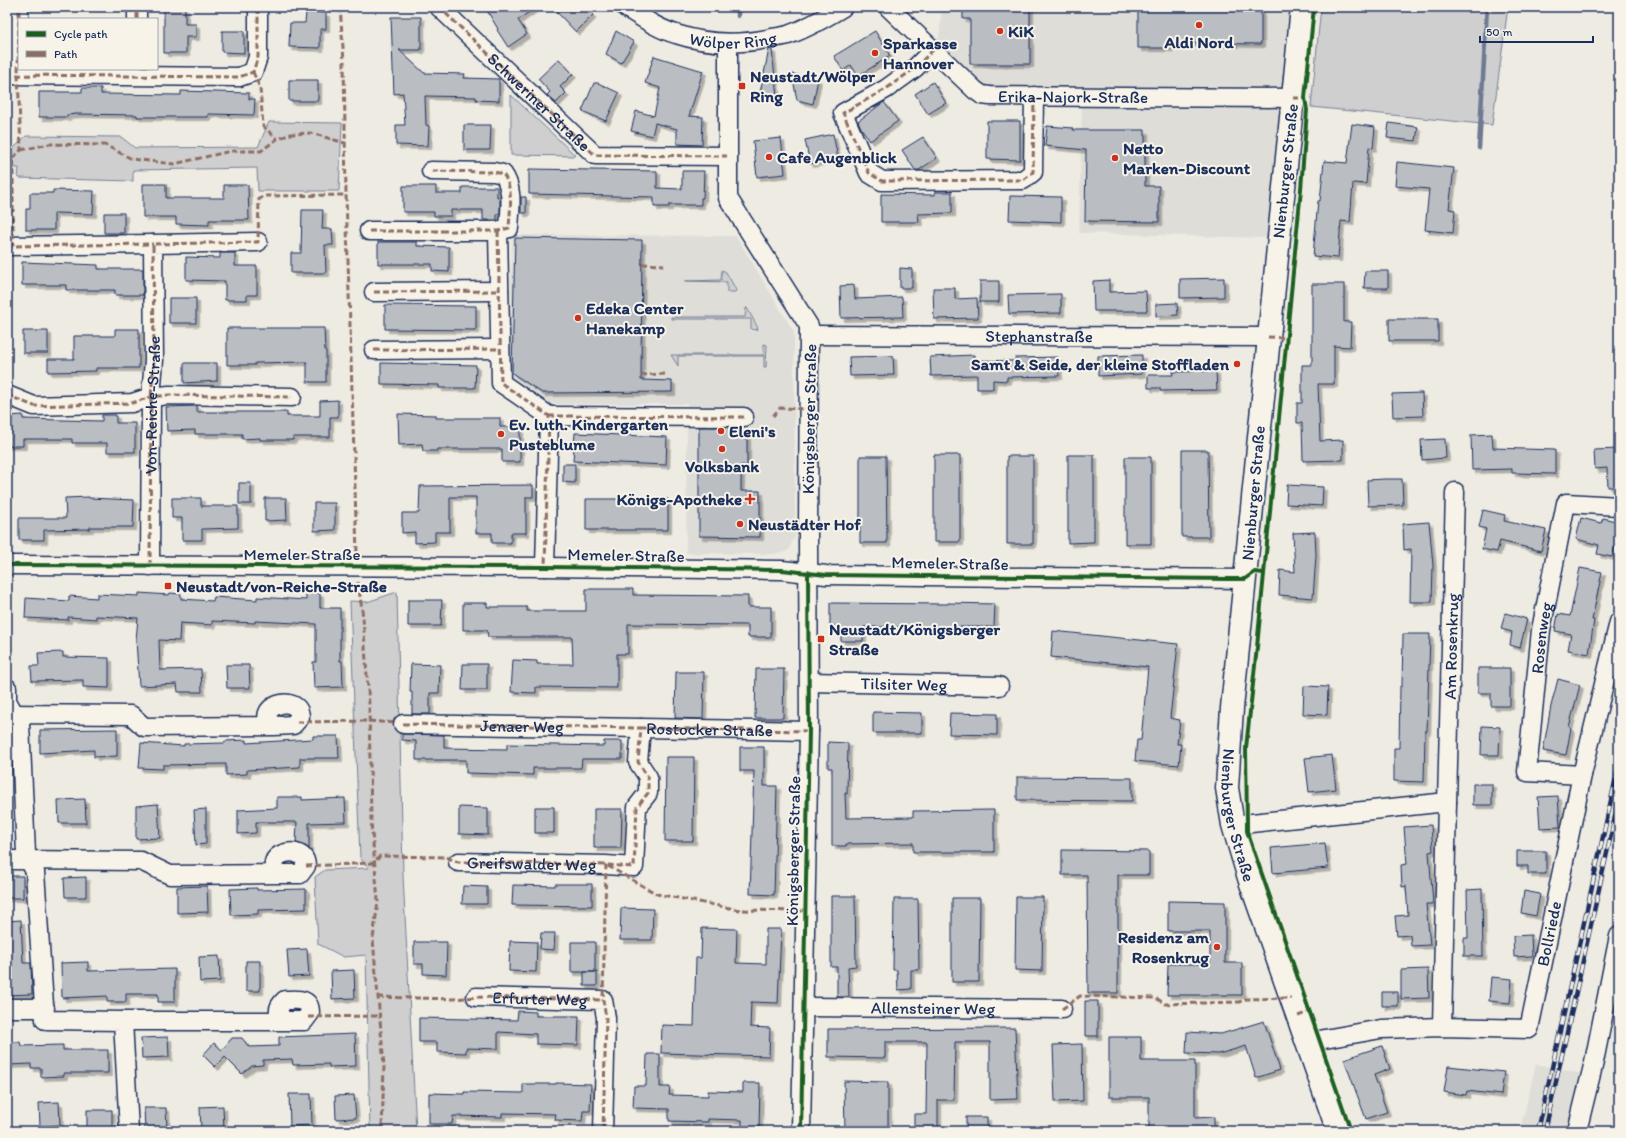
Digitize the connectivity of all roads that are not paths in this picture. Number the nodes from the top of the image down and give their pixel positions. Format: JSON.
{"nodes":[{"id":1,"x":18,"y":7,"type":"edge"},
{"id":2,"x":137,"y":7,"type":"edge"},
{"id":3,"x":258,"y":7,"type":"edge"},
{"id":4,"x":439,"y":7,"type":"edge"},
{"id":5,"x":625,"y":7,"type":"edge"},
{"id":6,"x":843,"y":7,"type":"edge"},
{"id":7,"x":888,"y":7,"type":"edge"},
{"id":8,"x":1302,"y":7,"type":"edge"},
{"id":9,"x":137,"y":18,"type":"edge"},
{"id":10,"x":728,"y":43,"type":"junction"},
{"id":11,"x":933,"y":50,"type":"junction"},
{"id":12,"x":136,"y":72,"type":"edge"},
{"id":13,"x":13,"y":75,"type":"edge"},
{"id":14,"x":1034,"y":96,"type":"junction"},
{"id":15,"x":1293,"y":98,"type":"junction"},
{"id":16,"x":727,"y":156,"type":"junction"},
{"id":17,"x":431,"y":171,"type":"dead end"},
{"id":18,"x":369,"y":231,"type":"dead end"},
{"id":19,"x":498,"y":231,"type":"junction"},
{"id":20,"x":258,"y":242,"type":"dead end"},
{"id":21,"x":153,"y":244,"type":"junction"},
{"id":22,"x":7,"y":246,"type":"edge"},
{"id":23,"x":499,"y":291,"type":"junction"},
{"id":24,"x":374,"y":292,"type":"dead end"},
{"id":25,"x":809,"y":335,"type":"junction"},
{"id":26,"x":1268,"y":337,"type":"junction"},
{"id":27,"x":500,"y":349,"type":"junction"},
{"id":28,"x":374,"y":350,"type":"dead end"},
{"id":29,"x":7,"y":395,"type":"edge"},
{"id":30,"x":292,"y":397,"type":"dead end"},
{"id":31,"x":151,"y":398,"type":"junction"},
{"id":32,"x":549,"y":416,"type":"junction"},
{"id":33,"x":744,"y":416,"type":"dead end"},
{"id":34,"x":1455,"y":492,"type":"dead end"},
{"id":35,"x":1619,"y":506,"type":"edge"},
{"id":36,"x":7,"y":565,"type":"edge"},
{"id":37,"x":150,"y":566,"type":"junction"},
{"id":38,"x":545,"y":567,"type":"junction"},
{"id":39,"x":808,"y":572,"type":"junction"},
{"id":40,"x":1245,"y":579,"type":"junction"},
{"id":41,"x":1619,"y":622,"type":"edge"},
{"id":42,"x":809,"y":682,"type":"junction"},
{"id":43,"x":999,"y":686,"type":"dead end"},
{"id":44,"x":7,"y":688,"type":"edge"},
{"id":45,"x":11,"y":714,"type":"edge"},
{"id":46,"x":403,"y":724,"type":"dead end"},
{"id":47,"x":274,"y":726,"type":"dead end"},
{"id":48,"x":641,"y":728,"type":"junction"},
{"id":49,"x":809,"y":732,"type":"junction"},
{"id":50,"x":1582,"y":775,"type":"junction"},
{"id":51,"x":1447,"y":802,"type":"junction"},
{"id":52,"x":1233,"y":825,"type":"junction"},
{"id":53,"x":7,"y":860,"type":"edge"},
{"id":54,"x":31,"y":860,"type":"junction"},
{"id":55,"x":458,"y":862,"type":"dead end"},
{"id":56,"x":606,"y":865,"type":"joint"},
{"id":57,"x":281,"y":874,"type":"dead end"},
{"id":58,"x":1619,"y":936,"type":"edge"},
{"id":59,"x":476,"y":997,"type":"dead end"},
{"id":60,"x":804,"y":1007,"type":"junction"},
{"id":61,"x":7,"y":1008,"type":"edge"},
{"id":62,"x":45,"y":1008,"type":"junction"},
{"id":63,"x":1062,"y":1009,"type":"dead end"},
{"id":64,"x":123,"y":1021,"type":"junction"},
{"id":65,"x":286,"y":1021,"type":"dead end"},
{"id":66,"x":1442,"y":1027,"type":"junction"},
{"id":67,"x":1308,"y":1044,"type":"junction"},
{"id":68,"x":129,"y":1131,"type":"edge"},
{"id":69,"x":603,"y":1131,"type":"edge"},
{"id":70,"x":801,"y":1131,"type":"edge"},
{"id":71,"x":1338,"y":1131,"type":"edge"},
{"id":72,"x":1577,"y":1131,"type":"edge"}],
"edges":[{"from":1,"to":13,"type":"street"},
{"from":2,"to":9,"type":"street"},
{"from":3,"to":12,"type":"street"},
{"from":4,"to":16,"type":"street","name":"Schweriner Straße"},
{"from":5,"to":10,"type":"street","name":"Wölper Ring"},
{"from":6,"to":10,"type":"street","name":"Wölper Ring"},
{"from":7,"to":11,"type":"street","name":"Erika-Najork-Straße"},
{"from":8,"to":15,"type":"main road","name":"Nienburger Straße"},
{"from":10,"to":16,"type":"street","name":"Königsberger Straße"},
{"from":11,"to":14,"type":"street","name":"Erika-Najork-Straße"},
{"from":11,"to":14,"type":"street"},
{"from":12,"to":13,"type":"street"},
{"from":14,"to":15,"type":"street","name":"Erika-Najork-Straße"},
{"from":15,"to":26,"type":"main road","name":"Nienburger Straße"},
{"from":16,"to":25,"type":"street","name":"Königsberger Straße"},
{"from":17,"to":19,"type":"street"},
{"from":18,"to":19,"type":"street"},
{"from":19,"to":23,"type":"street"},
{"from":20,"to":21,"type":"street"},
{"from":21,"to":22,"type":"street"},
{"from":21,"to":31,"type":"street","name":"Von-Reiche-Straße"},
{"from":23,"to":24,"type":"street"},
{"from":23,"to":27,"type":"street"},
{"from":25,"to":26,"type":"street","name":"Stephanstraße"},
{"from":25,"to":39,"type":"street","name":"Königsberger Straße"},
{"from":26,"to":40,"type":"main road","name":"Nienburger Straße"},
{"from":27,"to":28,"type":"street"},
{"from":27,"to":32,"type":"street"},
{"from":29,"to":31,"type":"street"},
{"from":30,"to":31,"type":"street"},
{"from":31,"to":37,"type":"street","name":"Von-Reiche-Straße"},
{"from":32,"to":33,"type":"street"},
{"from":32,"to":38,"type":"street"},
{"from":34,"to":51,"type":"street","name":"Am Rosenkrug"},
{"from":35,"to":50,"type":"street","name":"Rosenweg"},
{"from":36,"to":37,"type":"street","name":"Memeler Straße"},
{"from":37,"to":38,"type":"street","name":"Memeler Straße"},
{"from":38,"to":39,"type":"street","name":"Memeler Straße"},
{"from":39,"to":40,"type":"street","name":"Memeler Straße"},
{"from":39,"to":42,"type":"street","name":"Königsberger Straße"},
{"from":40,"to":52,"type":"main road","name":"Nienburger Straße"},
{"from":41,"to":50,"type":"street","name":"Bollriede"},
{"from":42,"to":43,"type":"street","name":"Tilsiter Weg"},
{"from":42,"to":49,"type":"street","name":"Königsberger Straße"},
{"from":44,"to":45,"type":"street"},
{"from":45,"to":47,"type":"street"},
{"from":45,"to":54,"type":"street"},
{"from":46,"to":48,"type":"street","name":"Jenaer Weg"},
{"from":48,"to":49,"type":"street","name":"Rostocker Straße"},
{"from":48,"to":56,"type":"street","name":"Rostocker Straße"},
{"from":49,"to":60,"type":"street","name":"Königsberger Straße"},
{"from":50,"to":66,"type":"street","name":"Bollriede"},
{"from":51,"to":52,"type":"street"},
{"from":51,"to":66,"type":"street","name":"Am Rosenkrug"},
{"from":52,"to":67,"type":"main road","name":"Nienburger Straße"},
{"from":53,"to":54,"type":"street"},
{"from":54,"to":57,"type":"street"},
{"from":54,"to":62,"type":"street"},
{"from":55,"to":56,"type":"street","name":"Greifswalder Weg"},
{"from":58,"to":72,"type":"street"},
{"from":59,"to":69,"type":"street","name":"Erfurter Weg"},
{"from":60,"to":63,"type":"street","name":"Allensteiner Weg"},
{"from":60,"to":70,"type":"street","name":"Königsberger Straße"},
{"from":61,"to":62,"type":"street"},
{"from":62,"to":64,"type":"street"},
{"from":64,"to":65,"type":"street"},
{"from":64,"to":68,"type":"street"},
{"from":66,"to":67,"type":"street","name":"Bollriede"},
{"from":67,"to":71,"type":"main road","name":"Nienburger Straße"}]}
